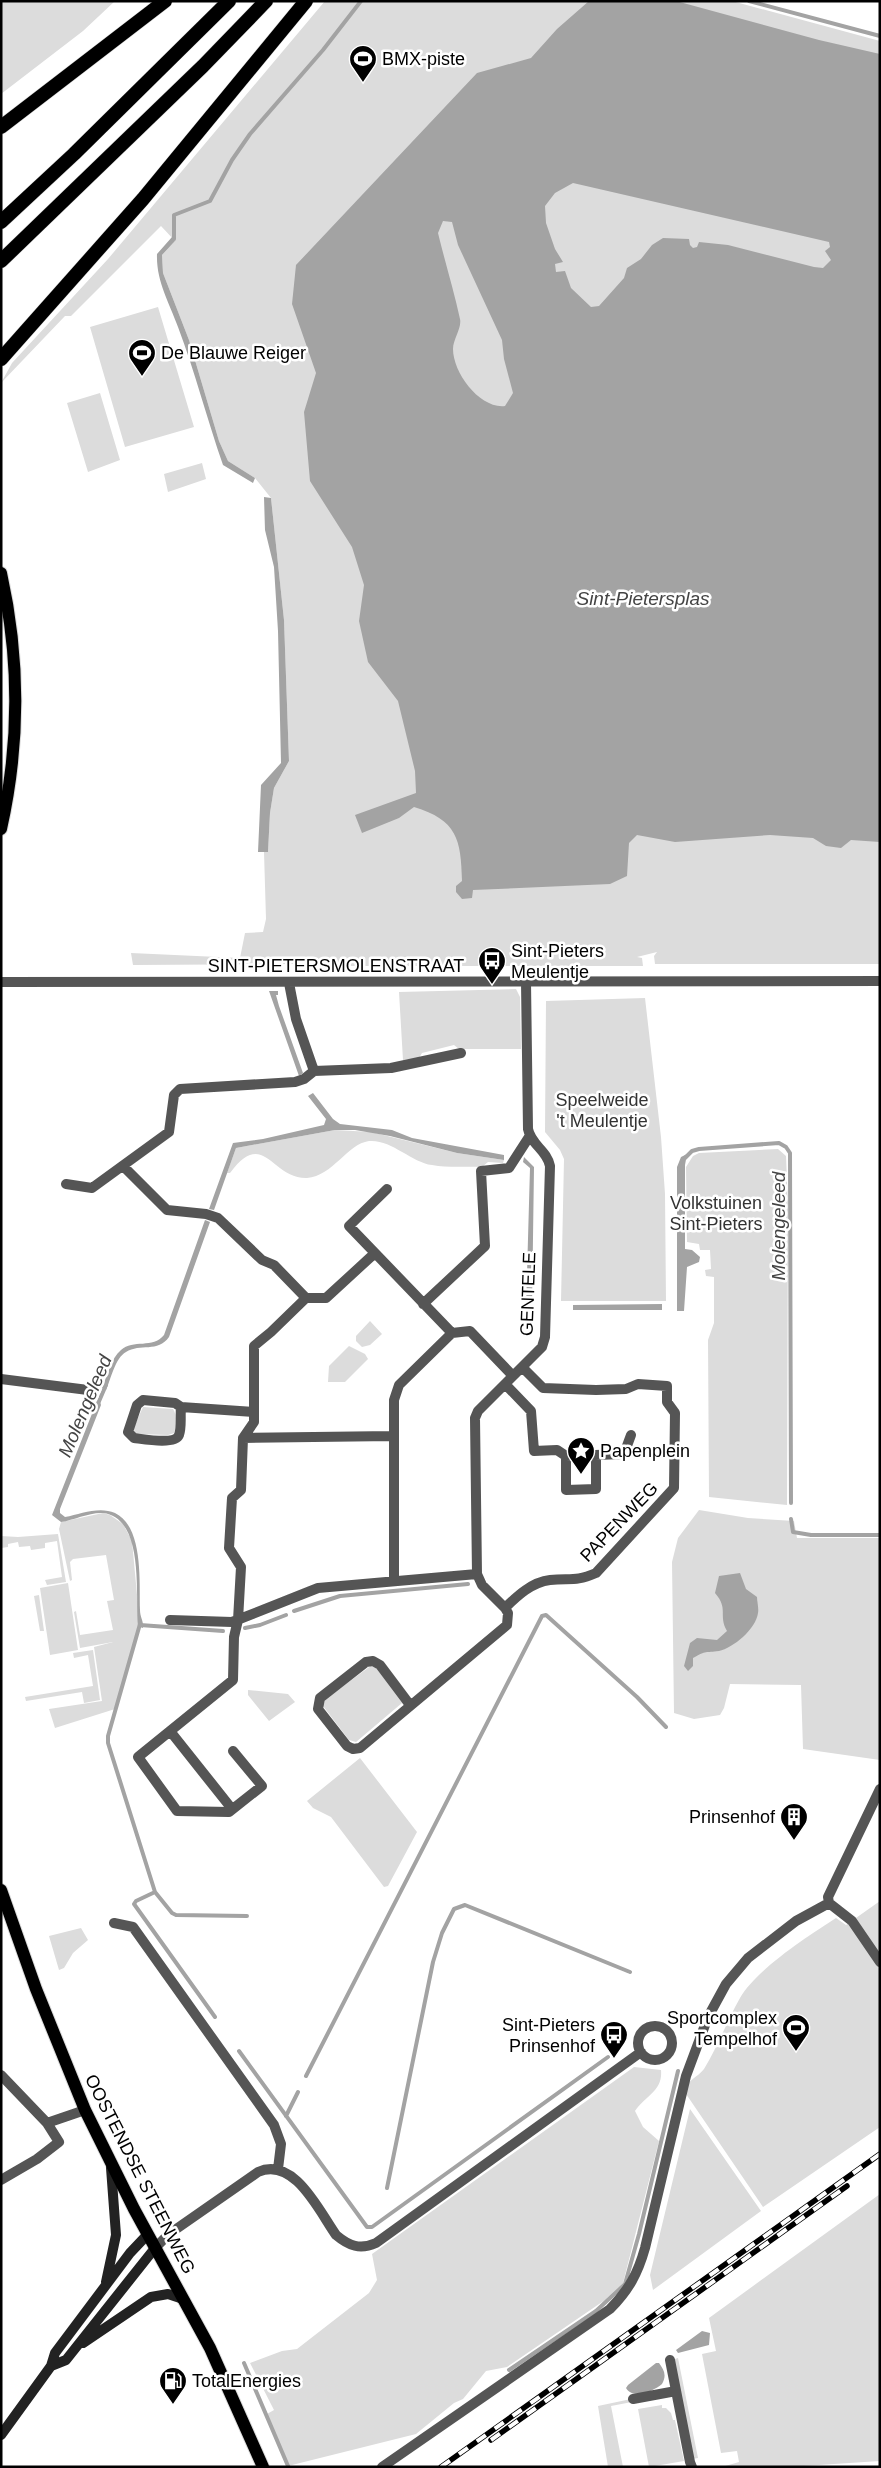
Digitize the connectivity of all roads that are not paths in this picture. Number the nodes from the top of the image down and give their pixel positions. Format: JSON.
{"nodes":[{"id":1,"x":165,"y":1,"type":"edge"},
{"id":2,"x":229,"y":1,"type":"edge"},
{"id":3,"x":266,"y":1,"type":"edge"},
{"id":4,"x":306,"y":1,"type":"edge"},
{"id":5,"x":1,"y":127,"type":"edge"},
{"id":6,"x":1,"y":222,"type":"edge"},
{"id":7,"x":1,"y":261,"type":"edge"},
{"id":8,"x":1,"y":359,"type":"edge"},
{"id":9,"x":1,"y":573,"type":"edge"},
{"id":10,"x":1,"y":829,"type":"edge"},
{"id":11,"x":880,"y":981,"type":"edge"},
{"id":12,"x":1,"y":982,"type":"edge"},
{"id":13,"x":289,"y":982,"type":"junction"},
{"id":14,"x":526,"y":982,"type":"junction"},
{"id":15,"x":461,"y":1053,"type":"dead end"},
{"id":16,"x":314,"y":1071,"type":"junction"},
{"id":17,"x":529,"y":1137,"type":"junction"},
{"id":18,"x":123,"y":1166,"type":"junction"},
{"id":19,"x":66,"y":1184,"type":"dead end"},
{"id":20,"x":387,"y":1189,"type":"dead end"},
{"id":21,"x":375,"y":1253,"type":"junction"},
{"id":22,"x":306,"y":1298,"type":"junction"},
{"id":23,"x":423,"y":1304,"type":"junction"},
{"id":24,"x":452,"y":1333,"type":"junction"},
{"id":25,"x":522,"y":1367,"type":"junction"},
{"id":26,"x":513,"y":1376,"type":"junction"},
{"id":27,"x":1,"y":1379,"type":"edge"},
{"id":28,"x":505,"y":1384,"type":"junction"},
{"id":29,"x":88,"y":1390,"type":"dead end"},
{"id":30,"x":181,"y":1407,"type":"junction"},
{"id":31,"x":254,"y":1412,"type":"junction"},
{"id":32,"x":631,"y":1435,"type":"dead end"},
{"id":33,"x":394,"y":1436,"type":"junction"},
{"id":34,"x":242,"y":1438,"type":"junction"},
{"id":35,"x":566,"y":1456,"type":"junction"},
{"id":36,"x":596,"y":1456,"type":"junction"},
{"id":37,"x":478,"y":1574,"type":"junction"},
{"id":38,"x":394,"y":1580,"type":"junction"},
{"id":39,"x":505,"y":1608,"type":"junction"},
{"id":40,"x":170,"y":1620,"type":"dead end"},
{"id":41,"x":238,"y":1620,"type":"junction"},
{"id":42,"x":410,"y":1704,"type":"junction"},
{"id":43,"x":170,"y":1731,"type":"junction"},
{"id":44,"x":233,"y":1751,"type":"dead end"},
{"id":45,"x":880,"y":1789,"type":"edge"},
{"id":46,"x":232,"y":1809,"type":"junction"},
{"id":47,"x":1,"y":1890,"type":"edge"},
{"id":48,"x":829,"y":1903,"type":"junction"},
{"id":49,"x":114,"y":1923,"type":"dead end"},
{"id":50,"x":880,"y":1962,"type":"edge"},
{"id":51,"x":641,"y":2052,"type":"dead end"},
{"id":52,"x":1,"y":2075,"type":"edge"},
{"id":53,"x":86,"y":2110,"type":"junction"},
{"id":54,"x":47,"y":2123,"type":"junction"},
{"id":55,"x":111,"y":2163,"type":"junction"},
{"id":56,"x":278,"y":2169,"type":"junction"},
{"id":57,"x":1,"y":2180,"type":"edge"},
{"id":58,"x":148,"y":2234,"type":"junction"},
{"id":59,"x":169,"y":2234,"type":"junction"},
{"id":60,"x":155,"y":2248,"type":"junction"},
{"id":61,"x":105,"y":2286,"type":"junction"},
{"id":62,"x":183,"y":2299,"type":"junction"},
{"id":63,"x":74,"y":2350,"type":"junction"},
{"id":64,"x":670,"y":2360,"type":"dead end"},
{"id":65,"x":52,"y":2366,"type":"junction"},
{"id":66,"x":676,"y":2391,"type":"junction"},
{"id":67,"x":633,"y":2399,"type":"dead end"},
{"id":68,"x":1,"y":2434,"type":"edge"},
{"id":69,"x":263,"y":2467,"type":"edge"},
{"id":70,"x":382,"y":2467,"type":"edge"},
{"id":71,"x":692,"y":2467,"type":"edge"}],
"edges":[{"from":1,"to":5,"type":"highway"},
{"from":2,"to":6,"type":"highway"},
{"from":3,"to":7,"type":"highway"},
{"from":4,"to":8,"type":"highway"},
{"from":9,"to":10,"type":"main road"},
{"from":11,"to":14,"type":"street","name":"SINT-PIETERSMOLENSTRAAT"},
{"from":12,"to":13,"type":"street","name":"SINT-PIETERSMOLENSTRAAT"},
{"from":13,"to":14,"type":"street","name":"SINT-PIETERSMOLENSTRAAT"},
{"from":13,"to":16,"type":"street"},
{"from":14,"to":17,"type":"street"},
{"from":15,"to":16,"type":"street"},
{"from":16,"to":18,"type":"street"},
{"from":17,"to":23,"type":"street"},
{"from":17,"to":25,"type":"street","name":"GENTELE"},
{"from":18,"to":19,"type":"street"},
{"from":18,"to":22,"type":"street"},
{"from":20,"to":21,"type":"street"},
{"from":21,"to":22,"type":"street"},
{"from":21,"to":23,"type":"street"},
{"from":22,"to":31,"type":"street"},
{"from":23,"to":24,"type":"street"},
{"from":24,"to":26,"type":"street"},
{"from":24,"to":33,"type":"street"},
{"from":25,"to":26,"type":"street","name":"GENTELE"},
{"from":25,"to":39,"type":"street","name":"PAPENWEG"},
{"from":26,"to":28,"type":"street","name":"GENTELE"},
{"from":27,"to":29,"type":"street"},
{"from":28,"to":35,"type":"street"},
{"from":28,"to":37,"type":"street","name":"GENTELE"},
{"from":30,"to":30,"type":"street"},
{"from":30,"to":31,"type":"street"},
{"from":31,"to":34,"type":"street"},
{"from":32,"to":36,"type":"street"},
{"from":33,"to":34,"type":"street"},
{"from":33,"to":38,"type":"street"},
{"from":34,"to":41,"type":"street"},
{"from":35,"to":36,"type":"street"},
{"from":35,"to":36,"type":"street"},
{"from":37,"to":38,"type":"street"},
{"from":37,"to":39,"type":"street"},
{"from":38,"to":41,"type":"street"},
{"from":39,"to":42,"type":"street"},
{"from":40,"to":41,"type":"street"},
{"from":41,"to":43,"type":"street"},
{"from":42,"to":42,"type":"street"},
{"from":43,"to":46,"type":"street"},
{"from":43,"to":46,"type":"street"},
{"from":44,"to":46,"type":"street"},
{"from":45,"to":48,"type":"street"},
{"from":47,"to":53,"type":"main road","name":"OOSTENDSE STEENWEG"},
{"from":48,"to":50,"type":"street"},
{"from":48,"to":70,"type":"street"},
{"from":49,"to":56,"type":"street"},
{"from":51,"to":56,"type":"street"},
{"from":52,"to":54,"type":"street"},
{"from":53,"to":54,"type":"street"},
{"from":53,"to":55,"type":"main road","name":"OOSTENDSE STEENWEG"},
{"from":54,"to":57,"type":"street"},
{"from":55,"to":58,"type":"main road","name":"OOSTENDSE STEENWEG"},
{"from":55,"to":61,"type":"main road"},
{"from":56,"to":59,"type":"street"},
{"from":58,"to":59,"type":"street"},
{"from":58,"to":60,"type":"main road","name":"OOSTENDSE STEENWEG"},
{"from":58,"to":61,"type":"main road"},
{"from":59,"to":60,"type":"street"},
{"from":60,"to":62,"type":"main road","name":"OOSTENDSE STEENWEG"},
{"from":60,"to":63,"type":"main road"},
{"from":61,"to":65,"type":"main road"},
{"from":62,"to":63,"type":"main road"},
{"from":62,"to":69,"type":"main road","name":"OOSTENDSE STEENWEG"},
{"from":63,"to":65,"type":"main road"},
{"from":64,"to":66,"type":"street"},
{"from":65,"to":68,"type":"main road"},
{"from":66,"to":67,"type":"street"},
{"from":66,"to":71,"type":"street"}]}
